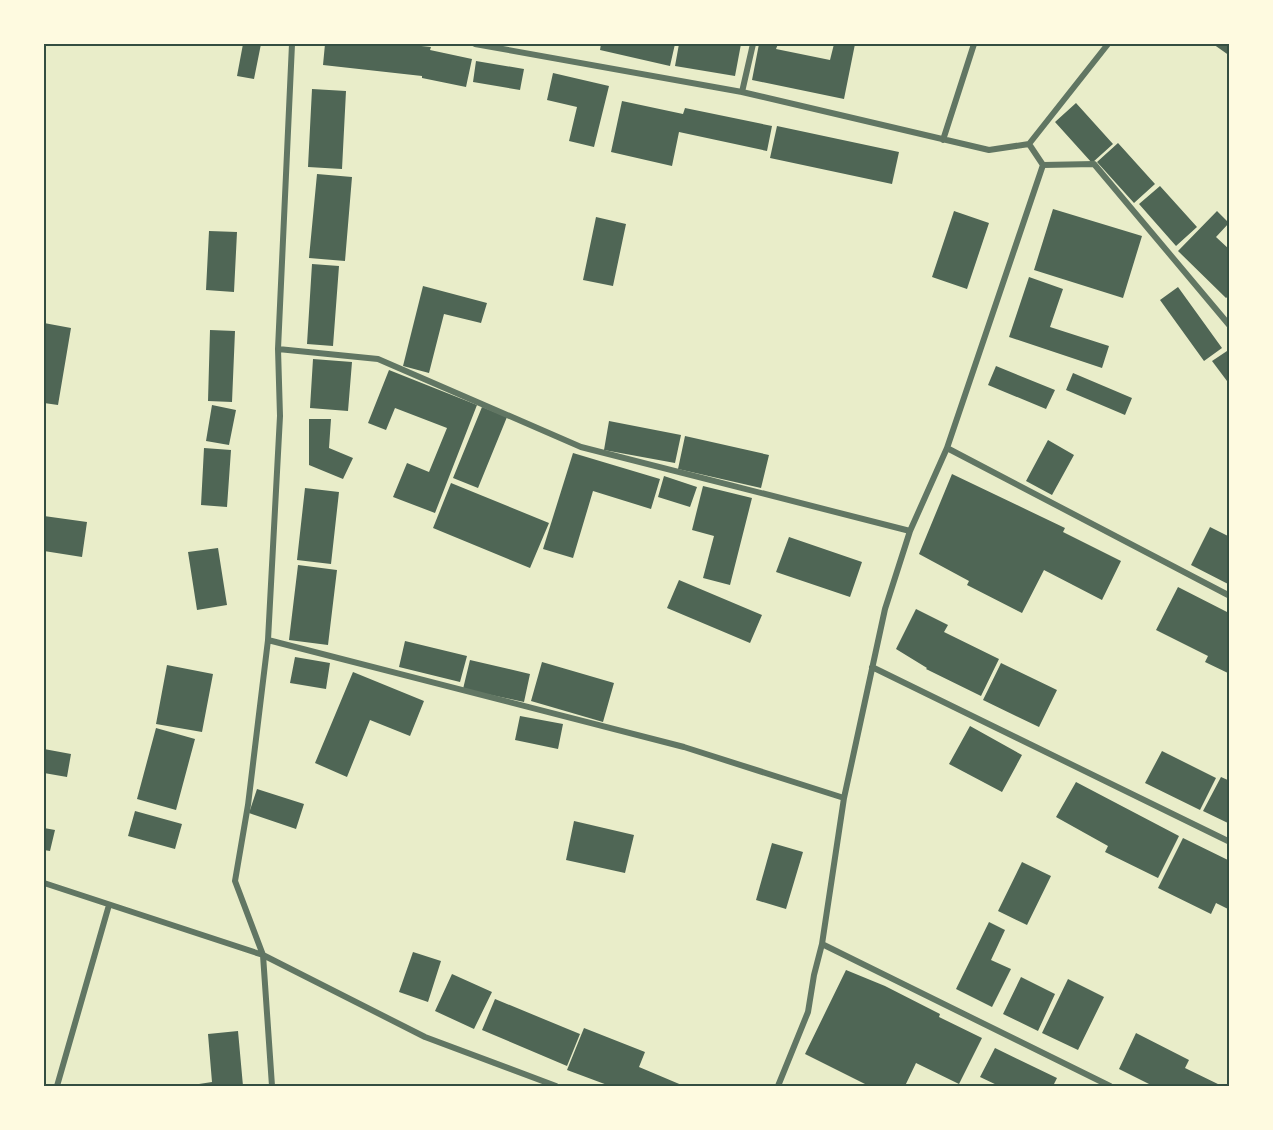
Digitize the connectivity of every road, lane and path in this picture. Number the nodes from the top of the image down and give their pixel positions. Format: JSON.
{"nodes":[{"id":1,"x":292,"y":44,"type":"edge"},
{"id":2,"x":475,"y":44,"type":"edge"},
{"id":3,"x":753,"y":44,"type":"edge"},
{"id":4,"x":974,"y":44,"type":"edge"},
{"id":5,"x":1108,"y":44,"type":"edge"},
{"id":6,"x":742,"y":92,"type":"junction"},
{"id":7,"x":943,"y":140,"type":"junction"},
{"id":8,"x":1029,"y":144,"type":"junction"},
{"id":9,"x":1043,"y":165,"type":"junction"},
{"id":10,"x":1230,"y":326,"type":"edge"},
{"id":11,"x":278,"y":349,"type":"junction"},
{"id":12,"x":947,"y":448,"type":"junction"},
{"id":13,"x":910,"y":531,"type":"junction"},
{"id":14,"x":1230,"y":596,"type":"edge"},
{"id":15,"x":268,"y":640,"type":"junction"},
{"id":16,"x":872,"y":667,"type":"junction"},
{"id":17,"x":844,"y":798,"type":"junction"},
{"id":18,"x":1230,"y":842,"type":"edge"},
{"id":19,"x":44,"y":883,"type":"edge"},
{"id":20,"x":110,"y":904,"type":"junction"},
{"id":21,"x":822,"y":944,"type":"junction"},
{"id":22,"x":263,"y":955,"type":"junction"},
{"id":23,"x":57,"y":1086,"type":"edge"},
{"id":24,"x":272,"y":1086,"type":"edge"},
{"id":25,"x":556,"y":1086,"type":"edge"},
{"id":26,"x":778,"y":1086,"type":"edge"},
{"id":27,"x":1110,"y":1086,"type":"edge"}],
"edges":[{"from":1,"to":11,"type":"street"},
{"from":2,"to":6,"type":"street"},
{"from":3,"to":6,"type":"street"},
{"from":4,"to":7,"type":"street"},
{"from":5,"to":8,"type":"street"},
{"from":6,"to":7,"type":"street"},
{"from":7,"to":8,"type":"street"},
{"from":8,"to":9,"type":"street"},
{"from":9,"to":10,"type":"street"},
{"from":9,"to":12,"type":"street"},
{"from":11,"to":13,"type":"street"},
{"from":11,"to":15,"type":"street"},
{"from":12,"to":13,"type":"street"},
{"from":12,"to":14,"type":"street"},
{"from":13,"to":16,"type":"street"},
{"from":15,"to":17,"type":"street"},
{"from":15,"to":22,"type":"street"},
{"from":16,"to":17,"type":"street"},
{"from":16,"to":18,"type":"street"},
{"from":17,"to":21,"type":"street"},
{"from":19,"to":20,"type":"street"},
{"from":20,"to":22,"type":"street"},
{"from":20,"to":23,"type":"street"},
{"from":21,"to":26,"type":"street"},
{"from":21,"to":27,"type":"street"},
{"from":22,"to":24,"type":"street"},
{"from":22,"to":25,"type":"street"}]}
